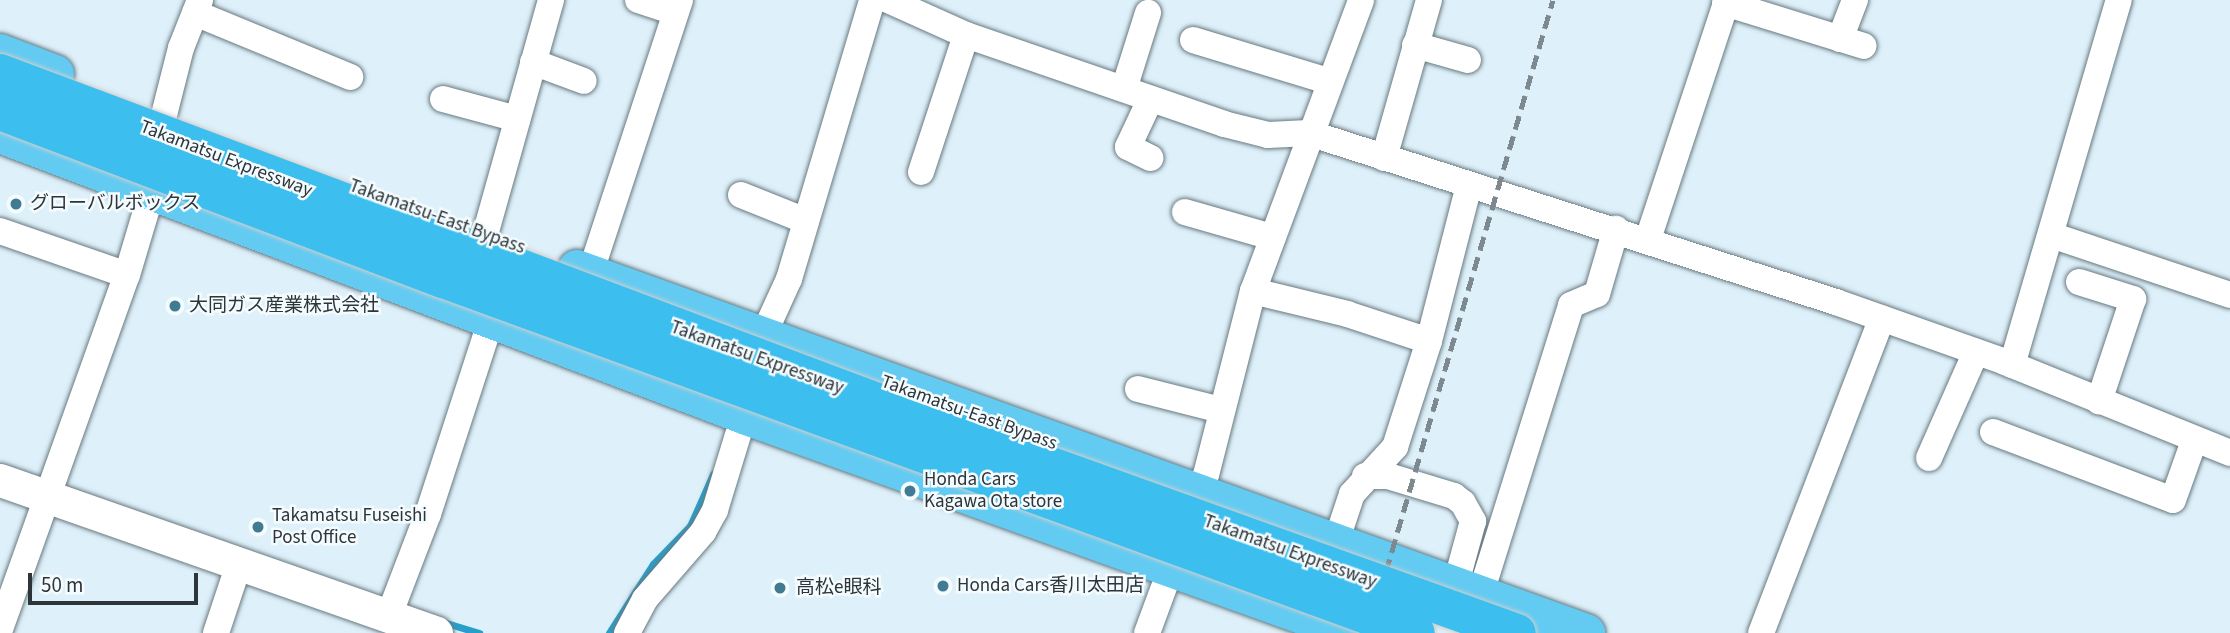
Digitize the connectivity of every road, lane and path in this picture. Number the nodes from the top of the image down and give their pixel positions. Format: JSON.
{"nodes":[{"id":1,"x":551,"y":0,"type":"edge"},
{"id":2,"x":638,"y":0,"type":"edge"},
{"id":3,"x":872,"y":0,"type":"edge"},
{"id":4,"x":888,"y":0,"type":"edge"},
{"id":5,"x":1361,"y":0,"type":"edge"},
{"id":6,"x":1429,"y":0,"type":"edge"},
{"id":7,"x":1855,"y":0,"type":"edge"},
{"id":8,"x":2119,"y":0,"type":"edge"},
{"id":9,"x":1726,"y":2,"type":"edge"},
{"id":10,"x":197,"y":6,"type":"edge"},
{"id":11,"x":678,"y":6,"type":"edge"},
{"id":12,"x":1149,"y":13,"type":"dead end"},
{"id":13,"x":966,"y":35,"type":"junction"},
{"id":14,"x":1206,"y":36,"type":"dead end"},
{"id":15,"x":1415,"y":45,"type":"junction"},
{"id":16,"x":0,"y":53,"type":"edge"},
{"id":17,"x":1468,"y":60,"type":"dead end"},
{"id":18,"x":533,"y":62,"type":"junction"},
{"id":19,"x":0,"y":73,"type":"edge"},
{"id":20,"x":350,"y":77,"type":"dead end"},
{"id":21,"x":584,"y":81,"type":"dead end"},
{"id":22,"x":1328,"y":81,"type":"junction"},
{"id":23,"x":1124,"y":89,"type":"junction"},
{"id":24,"x":443,"y":99,"type":"dead end"},
{"id":25,"x":1150,"y":100,"type":"junction"},
{"id":26,"x":0,"y":111,"type":"edge"},
{"id":27,"x":164,"y":116,"type":"junction"},
{"id":28,"x":517,"y":119,"type":"junction"},
{"id":29,"x":1309,"y":133,"type":"junction"},
{"id":30,"x":0,"y":134,"type":"edge"},
{"id":31,"x":1151,"y":158,"type":"dead end"},
{"id":32,"x":1384,"y":158,"type":"junction"},
{"id":33,"x":921,"y":172,"type":"dead end"},
{"id":34,"x":1469,"y":185,"type":"junction"},
{"id":35,"x":152,"y":191,"type":"junction"},
{"id":36,"x":741,"y":195,"type":"dead end"},
{"id":37,"x":1185,"y":212,"type":"dead end"},
{"id":38,"x":806,"y":221,"type":"junction"},
{"id":39,"x":1616,"y":229,"type":"junction"},
{"id":40,"x":0,"y":230,"type":"edge"},
{"id":41,"x":485,"y":235,"type":"junction"},
{"id":42,"x":2051,"y":235,"type":"junction"},
{"id":43,"x":1272,"y":237,"type":"junction"},
{"id":44,"x":1648,"y":239,"type":"junction"},
{"id":45,"x":590,"y":274,"type":"junction"},
{"id":46,"x":127,"y":275,"type":"junction"},
{"id":47,"x":2079,"y":282,"type":"dead end"},
{"id":48,"x":1253,"y":291,"type":"junction"},
{"id":49,"x":2230,"y":295,"type":"edge"},
{"id":50,"x":1882,"y":317,"type":"junction"},
{"id":51,"x":491,"y":320,"type":"junction"},
{"id":52,"x":762,"y":338,"type":"junction"},
{"id":53,"x":1429,"y":341,"type":"junction"},
{"id":54,"x":1976,"y":352,"type":"junction"},
{"id":55,"x":2012,"y":365,"type":"junction"},
{"id":56,"x":1138,"y":389,"type":"dead end"},
{"id":57,"x":2099,"y":401,"type":"junction"},
{"id":58,"x":1221,"y":410,"type":"junction"},
{"id":59,"x":744,"y":415,"type":"junction"},
{"id":60,"x":1993,"y":432,"type":"dead end"},
{"id":61,"x":2194,"y":441,"type":"junction"},
{"id":62,"x":2230,"y":453,"type":"edge"},
{"id":63,"x":1928,"y":458,"type":"dead end"},
{"id":64,"x":1365,"y":476,"type":"junction"},
{"id":65,"x":0,"y":480,"type":"edge"},
{"id":66,"x":1197,"y":496,"type":"junction"},
{"id":67,"x":47,"y":497,"type":"junction"},
{"id":68,"x":1335,"y":545,"type":"junction"},
{"id":69,"x":239,"y":564,"type":"junction"},
{"id":70,"x":1170,"y":570,"type":"junction"},
{"id":71,"x":1467,"y":591,"type":"junction"},
{"id":72,"x":388,"y":618,"type":"junction"},
{"id":73,"x":0,"y":627,"type":"edge"},
{"id":74,"x":216,"y":633,"type":"edge"},
{"id":75,"x":436,"y":633,"type":"edge"},
{"id":76,"x":627,"y":633,"type":"edge"},
{"id":77,"x":1147,"y":633,"type":"edge"},
{"id":78,"x":1352,"y":633,"type":"edge"},
{"id":79,"x":1416,"y":633,"type":"edge"},
{"id":80,"x":1517,"y":633,"type":"edge"},
{"id":81,"x":1586,"y":633,"type":"edge"},
{"id":82,"x":1761,"y":633,"type":"edge"}],
"edges":[{"from":1,"to":18,"type":"street"},
{"from":2,"to":11,"type":"street"},
{"from":3,"to":38,"type":"street"},
{"from":4,"to":13,"type":"street"},
{"from":5,"to":22,"type":"street"},
{"from":6,"to":15,"type":"street"},
{"from":7,"to":9,"type":"street"},
{"from":8,"to":42,"type":"street"},
{"from":9,"to":44,"type":"street"},
{"from":10,"to":20,"type":"street"},
{"from":10,"to":27,"type":"street"},
{"from":11,"to":45,"type":"street"},
{"from":12,"to":23,"type":"street"},
{"from":13,"to":23,"type":"street"},
{"from":13,"to":33,"type":"street"},
{"from":14,"to":22,"type":"street"},
{"from":15,"to":17,"type":"street"},
{"from":15,"to":32,"type":"street"},
{"from":16,"to":27,"type":"highway","name":"Takamatsu-East Bypass"},
{"from":18,"to":21,"type":"street"},
{"from":18,"to":28,"type":"street"},
{"from":19,"to":80,"type":"highway","name":"Takamatsu Expressway","bridge":true},
{"from":22,"to":29,"type":"street"},
{"from":23,"to":25,"type":"street"},
{"from":24,"to":28,"type":"street"},
{"from":25,"to":29,"type":"street"},
{"from":25,"to":31,"type":"street"},
{"from":26,"to":79,"type":"highway","name":"Takamatsu Expressway","bridge":true},
{"from":27,"to":41,"type":"highway","name":"Takamatsu-East Bypass"},
{"from":28,"to":41,"type":"street"},
{"from":29,"to":32,"type":"street"},
{"from":29,"to":43,"type":"street"},
{"from":30,"to":35,"type":"highway"},
{"from":32,"to":34,"type":"street"},
{"from":34,"to":39,"type":"street"},
{"from":34,"to":53,"type":"street"},
{"from":35,"to":46,"type":"street"},
{"from":35,"to":51,"type":"highway"},
{"from":36,"to":38,"type":"street"},
{"from":37,"to":43,"type":"street"},
{"from":38,"to":52,"type":"street"},
{"from":39,"to":44,"type":"street"},
{"from":39,"to":71,"type":"street"},
{"from":40,"to":46,"type":"street"},
{"from":41,"to":45,"type":"highway","name":"Takamatsu-East Bypass"},
{"from":42,"to":49,"type":"street"},
{"from":42,"to":55,"type":"street"},
{"from":43,"to":48,"type":"street"},
{"from":44,"to":50,"type":"street"},
{"from":45,"to":52,"type":"highway","name":"Takamatsu-East Bypass"},
{"from":46,"to":67,"type":"street"},
{"from":47,"to":57,"type":"street"},
{"from":48,"to":53,"type":"street"},
{"from":48,"to":58,"type":"street"},
{"from":50,"to":54,"type":"street"},
{"from":50,"to":82,"type":"street"},
{"from":51,"to":59,"type":"highway"},
{"from":51,"to":72,"type":"street"},
{"from":52,"to":66,"type":"highway","name":"Takamatsu-East Bypass"},
{"from":53,"to":64,"type":"street"},
{"from":54,"to":55,"type":"street"},
{"from":54,"to":63,"type":"street"},
{"from":55,"to":57,"type":"street"},
{"from":56,"to":58,"type":"street"},
{"from":57,"to":61,"type":"street"},
{"from":58,"to":66,"type":"street"},
{"from":59,"to":70,"type":"highway"},
{"from":59,"to":76,"type":"street"},
{"from":60,"to":61,"type":"street"},
{"from":61,"to":62,"type":"street"},
{"from":64,"to":68,"type":"street"},
{"from":64,"to":71,"type":"street"},
{"from":65,"to":67,"type":"street"},
{"from":66,"to":68,"type":"highway","name":"Takamatsu-East Bypass"},
{"from":66,"to":70,"type":"street"},
{"from":67,"to":69,"type":"street"},
{"from":67,"to":73,"type":"street"},
{"from":68,"to":71,"type":"highway","name":"Takamatsu-East Bypass"},
{"from":69,"to":72,"type":"street"},
{"from":69,"to":74,"type":"street"},
{"from":70,"to":77,"type":"street"},
{"from":70,"to":78,"type":"highway"},
{"from":71,"to":81,"type":"highway","name":"Takamatsu-East Bypass"},
{"from":72,"to":75,"type":"street"}]}
